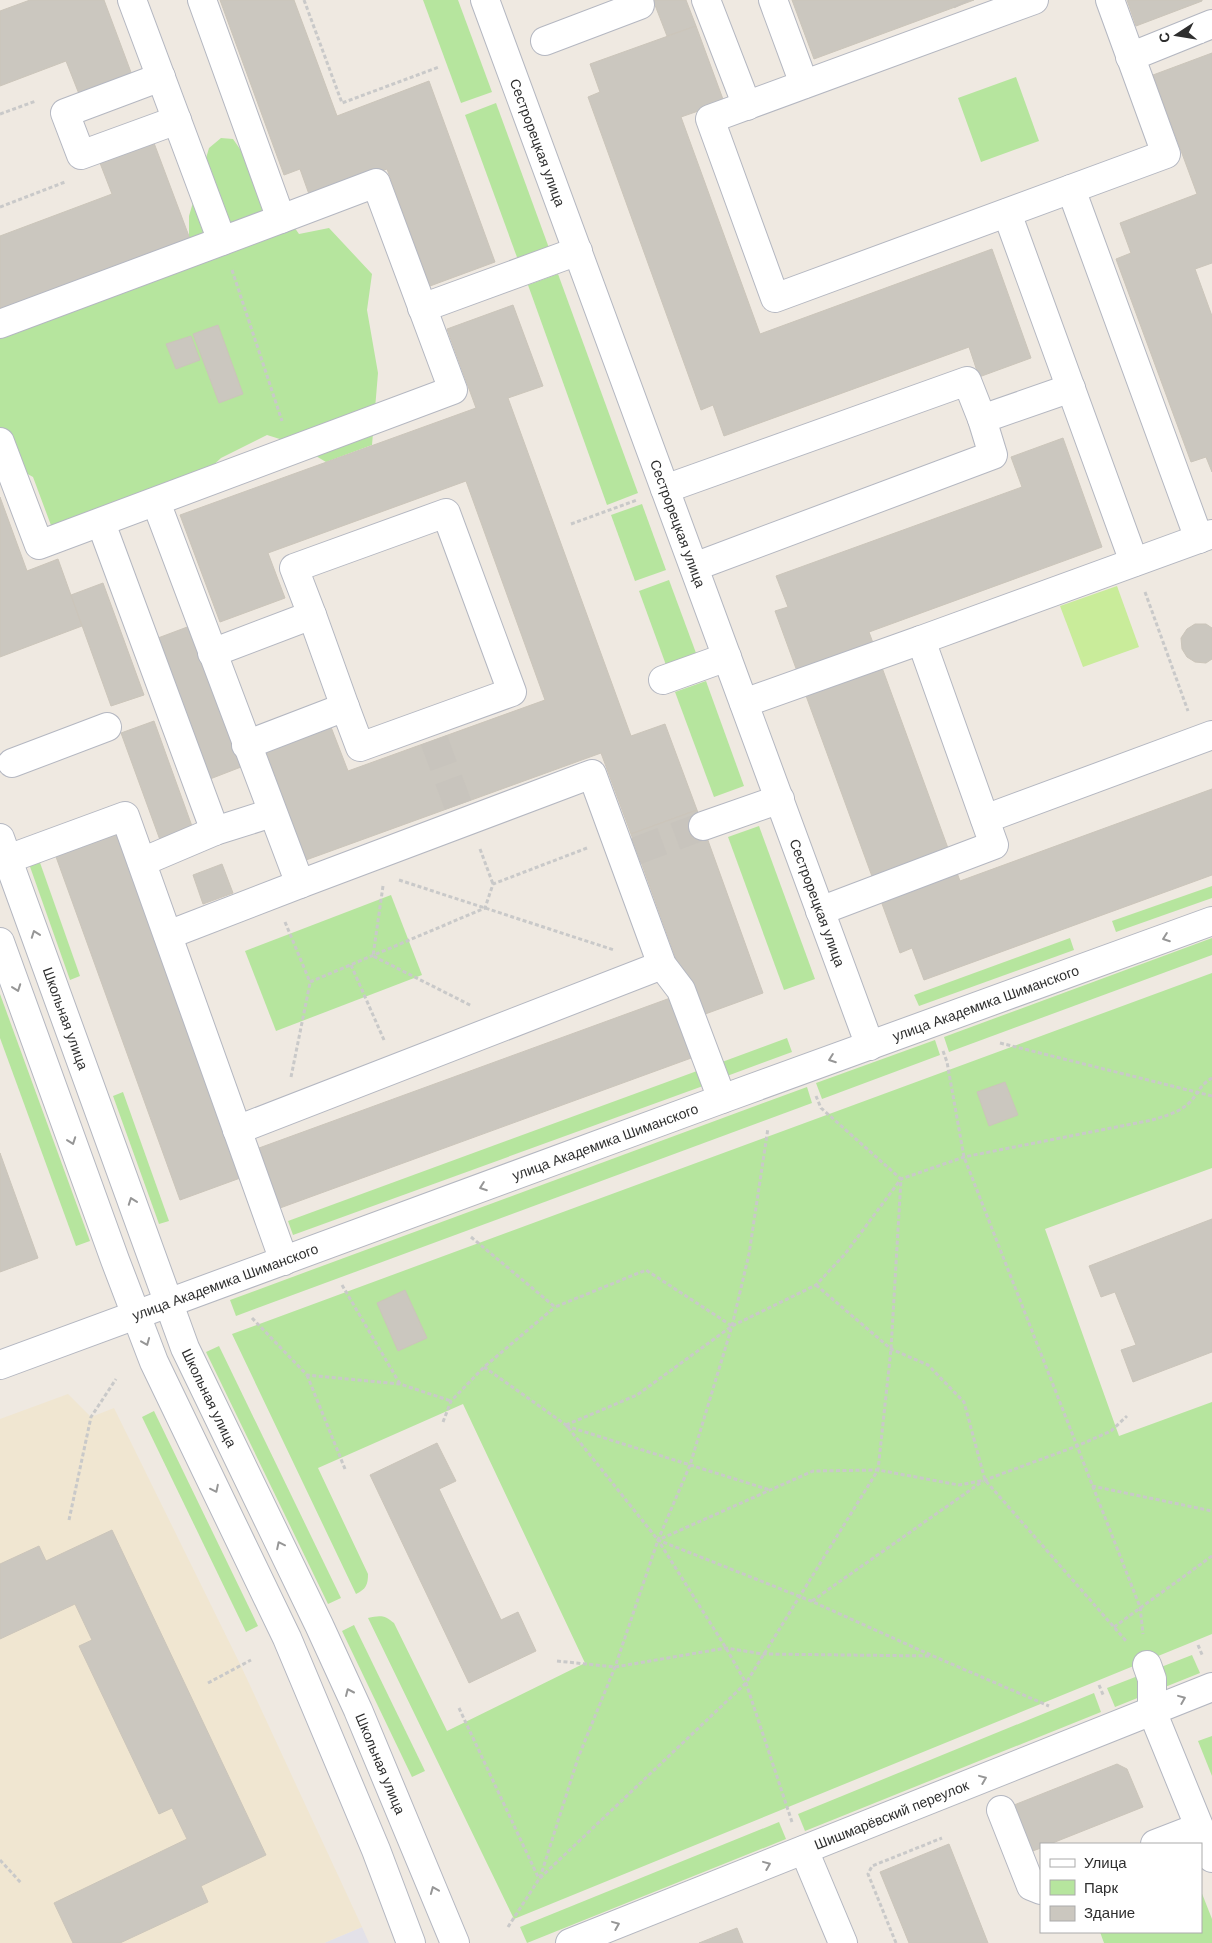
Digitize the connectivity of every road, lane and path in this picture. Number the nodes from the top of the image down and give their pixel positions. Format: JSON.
{"nodes":[{"id":1,"x":132,"y":0,"type":"edge"},
{"id":2,"x":202,"y":0,"type":"edge"},
{"id":3,"x":304,"y":0,"type":"edge"},
{"id":4,"x":485,"y":0,"type":"edge"},
{"id":5,"x":638,"y":0,"type":"edge"},
{"id":6,"x":706,"y":0,"type":"edge"},
{"id":7,"x":773,"y":0,"type":"edge"},
{"id":8,"x":1034,"y":0,"type":"edge"},
{"id":9,"x":1110,"y":0,"type":"edge"},
{"id":10,"x":1212,"y":24,"type":"edge"},
{"id":11,"x":545,"y":41,"type":"dead end"},
{"id":12,"x":1130,"y":57,"type":"junction"},
{"id":13,"x":439,"y":67,"type":"dead end"},
{"id":14,"x":161,"y":78,"type":"junction"},
{"id":15,"x":804,"y":84,"type":"junction"},
{"id":16,"x":747,"y":106,"type":"junction"},
{"id":17,"x":177,"y":120,"type":"junction"},
{"id":18,"x":81,"y":156,"type":"junction"},
{"id":19,"x":1071,"y":189,"type":"junction"},
{"id":20,"x":0,"y":206,"type":"edge"},
{"id":21,"x":1007,"y":213,"type":"junction"},
{"id":22,"x":281,"y":219,"type":"junction"},
{"id":23,"x":222,"y":241,"type":"junction"},
{"id":24,"x":578,"y":251,"type":"junction"},
{"id":25,"x":422,"y":308,"type":"junction"},
{"id":26,"x":0,"y":324,"type":"edge"},
{"id":27,"x":1070,"y":388,"type":"junction"},
{"id":28,"x":982,"y":419,"type":"junction"},
{"id":29,"x":0,"y":442,"type":"edge"},
{"id":30,"x":292,"y":450,"type":"junction"},
{"id":31,"x":665,"y":489,"type":"junction"},
{"id":32,"x":156,"y":502,"type":"junction"},
{"id":33,"x":101,"y":523,"type":"junction"},
{"id":34,"x":571,"y":524,"type":"dead end"},
{"id":35,"x":1205,"y":537,"type":"edge"},
{"id":36,"x":1134,"y":562,"type":"junction"},
{"id":37,"x":694,"y":567,"type":"junction"},
{"id":38,"x":312,"y":615,"type":"junction"},
{"id":39,"x":921,"y":640,"type":"junction"},
{"id":40,"x":212,"y":653,"type":"junction"},
{"id":41,"x":727,"y":657,"type":"junction"},
{"id":42,"x":663,"y":680,"type":"dead end"},
{"id":43,"x":744,"y":703,"type":"junction"},
{"id":44,"x":345,"y":707,"type":"junction"},
{"id":45,"x":107,"y":727,"type":"dead end"},
{"id":46,"x":1205,"y":737,"type":"edge"},
{"id":47,"x":246,"y":745,"type":"junction"},
{"id":48,"x":12,"y":763,"type":"dead end"},
{"id":49,"x":780,"y":799,"type":"junction"},
{"id":50,"x":272,"y":813,"type":"junction"},
{"id":51,"x":985,"y":819,"type":"junction"},
{"id":52,"x":703,"y":826,"type":"tunnel mouth"},
{"id":53,"x":215,"y":832,"type":"junction"},
{"id":54,"x":4,"y":848,"type":"edge"},
{"id":55,"x":625,"y":848,"type":"junction"},
{"id":56,"x":142,"y":862,"type":"junction"},
{"id":57,"x":357,"y":863,"type":"junction"},
{"id":58,"x":300,"y":884,"type":"junction"},
{"id":59,"x":381,"y":898,"type":"dead end"},
{"id":60,"x":485,"y":908,"type":"junction"},
{"id":61,"x":820,"y":911,"type":"junction"},
{"id":62,"x":1212,"y":921,"type":"edge"},
{"id":63,"x":290,"y":934,"type":"dead end"},
{"id":64,"x":168,"y":935,"type":"junction"},
{"id":65,"x":0,"y":942,"type":"edge"},
{"id":66,"x":615,"y":950,"type":"dead end"},
{"id":67,"x":373,"y":956,"type":"junction"},
{"id":68,"x":351,"y":965,"type":"junction"},
{"id":69,"x":662,"y":965,"type":"junction"},
{"id":70,"x":310,"y":982,"type":"junction"},
{"id":71,"x":510,"y":1024,"type":"junction"},
{"id":72,"x":1000,"y":1043,"type":"dead end"},
{"id":73,"x":870,"y":1046,"type":"junction"},
{"id":74,"x":942,"y":1048,"type":"dead end"},
{"id":75,"x":396,"y":1068,"type":"junction"},
{"id":76,"x":1212,"y":1078,"type":"edge"},
{"id":77,"x":1196,"y":1092,"type":"junction"},
{"id":78,"x":815,"y":1094,"type":"dead end"},
{"id":79,"x":1212,"y":1096,"type":"edge"},
{"id":80,"x":722,"y":1099,"type":"junction"},
{"id":81,"x":283,"y":1112,"type":"junction"},
{"id":82,"x":768,"y":1128,"type":"dead end"},
{"id":83,"x":237,"y":1130,"type":"junction"},
{"id":84,"x":964,"y":1157,"type":"junction"},
{"id":85,"x":901,"y":1178,"type":"junction"},
{"id":86,"x":471,"y":1237,"type":"dead end"},
{"id":87,"x":284,"y":1261,"type":"junction"},
{"id":88,"x":342,"y":1284,"type":"dead end"},
{"id":89,"x":816,"y":1285,"type":"junction"},
{"id":90,"x":169,"y":1303,"type":"junction"},
{"id":91,"x":555,"y":1306,"type":"junction"},
{"id":92,"x":135,"y":1316,"type":"junction"},
{"id":93,"x":252,"y":1318,"type":"dead end"},
{"id":94,"x":732,"y":1326,"type":"junction"},
{"id":95,"x":891,"y":1349,"type":"junction"},
{"id":96,"x":0,"y":1364,"type":"edge"},
{"id":97,"x":484,"y":1367,"type":"junction"},
{"id":98,"x":307,"y":1375,"type":"junction"},
{"id":99,"x":116,"y":1379,"type":"dead end"},
{"id":100,"x":400,"y":1384,"type":"junction"},
{"id":101,"x":451,"y":1401,"type":"junction"},
{"id":102,"x":1127,"y":1416,"type":"dead end"},
{"id":103,"x":443,"y":1422,"type":"dead end"},
{"id":104,"x":566,"y":1426,"type":"junction"},
{"id":105,"x":1077,"y":1446,"type":"junction"},
{"id":106,"x":690,"y":1465,"type":"junction"},
{"id":107,"x":345,"y":1469,"type":"dead end"},
{"id":108,"x":878,"y":1470,"type":"junction"},
{"id":109,"x":984,"y":1480,"type":"junction"},
{"id":110,"x":1092,"y":1486,"type":"junction"},
{"id":111,"x":770,"y":1490,"type":"junction"},
{"id":112,"x":1212,"y":1512,"type":"edge"},
{"id":113,"x":69,"y":1520,"type":"dead end"},
{"id":114,"x":658,"y":1540,"type":"junction"},
{"id":115,"x":1212,"y":1556,"type":"edge"},
{"id":116,"x":799,"y":1596,"type":"junction"},
{"id":117,"x":811,"y":1601,"type":"junction"},
{"id":118,"x":1140,"y":1607,"type":"junction"},
{"id":119,"x":1114,"y":1627,"type":"junction"},
{"id":120,"x":726,"y":1648,"type":"junction"},
{"id":121,"x":763,"y":1654,"type":"junction"},
{"id":122,"x":933,"y":1656,"type":"junction"},
{"id":123,"x":252,"y":1660,"type":"dead end"},
{"id":124,"x":557,"y":1661,"type":"dead end"},
{"id":125,"x":1147,"y":1665,"type":"junction"},
{"id":126,"x":615,"y":1667,"type":"junction"},
{"id":127,"x":208,"y":1683,"type":"dead end"},
{"id":128,"x":746,"y":1683,"type":"junction"},
{"id":129,"x":1212,"y":1687,"type":"edge"},
{"id":130,"x":1049,"y":1706,"type":"dead end"},
{"id":131,"x":459,"y":1708,"type":"dead end"},
{"id":132,"x":1152,"y":1711,"type":"junction"},
{"id":133,"x":1001,"y":1810,"type":"dead end"},
{"id":134,"x":1199,"y":1827,"type":"junction"},
{"id":135,"x":942,"y":1838,"type":"dead end"},
{"id":136,"x":1158,"y":1843,"type":"edge"},
{"id":137,"x":804,"y":1850,"type":"junction"},
{"id":138,"x":1211,"y":1853,"type":"edge"},
{"id":139,"x":0,"y":1860,"type":"edge"},
{"id":140,"x":539,"y":1879,"type":"junction"},
{"id":141,"x":22,"y":1884,"type":"dead end"},
{"id":142,"x":1040,"y":1890,"type":"edge"},
{"id":143,"x":508,"y":1927,"type":"dead end"},
{"id":144,"x":411,"y":1943,"type":"edge"},
{"id":145,"x":455,"y":1943,"type":"edge"},
{"id":146,"x":570,"y":1943,"type":"edge"},
{"id":147,"x":843,"y":1943,"type":"edge"},
{"id":148,"x":896,"y":1943,"type":"edge"}],
"edges":[{"from":1,"to":14,"type":"street"},
{"from":2,"to":22,"type":"street"},
{"from":3,"to":13,"type":"path"},
{"from":4,"to":24,"type":"street","name":"Сестрорецкая улица"},
{"from":5,"to":11,"type":"street"},
{"from":6,"to":16,"type":"street"},
{"from":7,"to":15,"type":"street"},
{"from":8,"to":15,"type":"street"},
{"from":9,"to":12,"type":"street"},
{"from":10,"to":12,"type":"street"},
{"from":12,"to":19,"type":"street"},
{"from":14,"to":17,"type":"street"},
{"from":14,"to":18,"type":"street"},
{"from":15,"to":16,"type":"street"},
{"from":16,"to":21,"type":"street"},
{"from":17,"to":18,"type":"street"},
{"from":17,"to":23,"type":"street"},
{"from":18,"to":20,"type":"path"},
{"from":19,"to":21,"type":"street"},
{"from":19,"to":35,"type":"street"},
{"from":21,"to":27,"type":"street"},
{"from":22,"to":23,"type":"street"},
{"from":22,"to":25,"type":"street"},
{"from":23,"to":26,"type":"street"},
{"from":23,"to":30,"type":"path"},
{"from":24,"to":25,"type":"street"},
{"from":24,"to":31,"type":"street","name":"Сестрорецкая улица"},
{"from":25,"to":30,"type":"street"},
{"from":27,"to":28,"type":"street"},
{"from":27,"to":36,"type":"street"},
{"from":28,"to":31,"type":"street"},
{"from":28,"to":37,"type":"street"},
{"from":29,"to":33,"type":"street"},
{"from":30,"to":32,"type":"street"},
{"from":31,"to":34,"type":"path"},
{"from":31,"to":37,"type":"street","name":"Сестрорецкая улица"},
{"from":32,"to":33,"type":"street"},
{"from":32,"to":40,"type":"street"},
{"from":33,"to":53,"type":"street"},
{"from":35,"to":36,"type":"street"},
{"from":36,"to":39,"type":"street"},
{"from":36,"to":46,"type":"path"},
{"from":37,"to":41,"type":"street","name":"Сестрорецкая улица"},
{"from":38,"to":40,"type":"street"},
{"from":38,"to":44,"type":"street"},
{"from":38,"to":44,"type":"street"},
{"from":39,"to":43,"type":"street"},
{"from":39,"to":51,"type":"street"},
{"from":40,"to":47,"type":"street"},
{"from":41,"to":42,"type":"street"},
{"from":41,"to":43,"type":"street","name":"Сестрорецкая улица"},
{"from":43,"to":49,"type":"street","name":"Сестрорецкая улица"},
{"from":44,"to":47,"type":"street"},
{"from":45,"to":48,"type":"street"},
{"from":46,"to":51,"type":"street"},
{"from":47,"to":50,"type":"street"},
{"from":49,"to":52,"type":"street"},
{"from":49,"to":61,"type":"street","name":"Сестрорецкая улица"},
{"from":50,"to":53,"type":"street"},
{"from":50,"to":58,"type":"street"},
{"from":51,"to":61,"type":"street"},
{"from":53,"to":56,"type":"street"},
{"from":54,"to":56,"type":"street"},
{"from":90,"to":54,"type":"street","name":"Школьная улица","one_way":true},
{"from":55,"to":57,"type":"street"},
{"from":55,"to":60,"type":"path"},
{"from":55,"to":69,"type":"street"},
{"from":56,"to":64,"type":"street"},
{"from":57,"to":58,"type":"street"},
{"from":57,"to":60,"type":"path"},
{"from":58,"to":64,"type":"street"},
{"from":59,"to":67,"type":"path"},
{"from":60,"to":66,"type":"path"},
{"from":60,"to":67,"type":"path"},
{"from":61,"to":73,"type":"street","name":"Сестрорецкая улица"},
{"from":62,"to":73,"type":"street","name":"улица Академика Шиманского","one_way":true},
{"from":63,"to":70,"type":"path"},
{"from":64,"to":83,"type":"street"},
{"from":65,"to":92,"type":"street","one_way":true},
{"from":67,"to":68,"type":"path"},
{"from":67,"to":71,"type":"path"},
{"from":68,"to":70,"type":"path"},
{"from":68,"to":75,"type":"path"},
{"from":69,"to":71,"type":"street"},
{"from":69,"to":80,"type":"street"},
{"from":70,"to":81,"type":"path"},
{"from":71,"to":75,"type":"street"},
{"from":72,"to":77,"type":"path"},
{"from":73,"to":80,"type":"street","name":"улица Академика Шиманского","one_way":true},
{"from":74,"to":84,"type":"path"},
{"from":75,"to":81,"type":"street"},
{"from":76,"to":77,"type":"path"},
{"from":77,"to":79,"type":"path"},
{"from":77,"to":84,"type":"path"},
{"from":78,"to":85,"type":"path"},
{"from":80,"to":87,"type":"street","name":"улица Академика Шиманского","one_way":true},
{"from":81,"to":83,"type":"street"},
{"from":82,"to":94,"type":"path"},
{"from":83,"to":87,"type":"street"},
{"from":84,"to":85,"type":"path"},
{"from":84,"to":105,"type":"path"},
{"from":85,"to":89,"type":"path"},
{"from":85,"to":95,"type":"path"},
{"from":86,"to":91,"type":"path"},
{"from":87,"to":90,"type":"street","name":"улица Академика Шиманского"},
{"from":88,"to":100,"type":"path"},
{"from":89,"to":94,"type":"path"},
{"from":89,"to":95,"type":"path"},
{"from":90,"to":92,"type":"street","name":"улица Академика Шиманского"},
{"from":145,"to":90,"type":"street","name":"Школьная улица","one_way":true},
{"from":91,"to":94,"type":"path"},
{"from":91,"to":97,"type":"path"},
{"from":92,"to":96,"type":"street","name":"улица Академика Шиманского"},
{"from":92,"to":144,"type":"street","one_way":true},
{"from":93,"to":98,"type":"path"},
{"from":94,"to":104,"type":"path"},
{"from":94,"to":106,"type":"path"},
{"from":95,"to":108,"type":"path"},
{"from":95,"to":109,"type":"path"},
{"from":97,"to":101,"type":"path"},
{"from":97,"to":104,"type":"path"},
{"from":98,"to":100,"type":"path"},
{"from":98,"to":107,"type":"path"},
{"from":99,"to":113,"type":"path"},
{"from":100,"to":101,"type":"path"},
{"from":101,"to":103,"type":"path"},
{"from":102,"to":105,"type":"path"},
{"from":104,"to":106,"type":"path"},
{"from":104,"to":114,"type":"path"},
{"from":105,"to":109,"type":"path"},
{"from":105,"to":110,"type":"path"},
{"from":106,"to":111,"type":"path"},
{"from":106,"to":114,"type":"path"},
{"from":108,"to":109,"type":"path"},
{"from":108,"to":111,"type":"path"},
{"from":108,"to":116,"type":"path"},
{"from":109,"to":117,"type":"path"},
{"from":109,"to":119,"type":"path"},
{"from":110,"to":112,"type":"path"},
{"from":110,"to":118,"type":"path"},
{"from":111,"to":114,"type":"path"},
{"from":114,"to":116,"type":"path"},
{"from":114,"to":120,"type":"path"},
{"from":114,"to":126,"type":"path"},
{"from":115,"to":118,"type":"path"},
{"from":116,"to":117,"type":"path"},
{"from":116,"to":121,"type":"path"},
{"from":117,"to":122,"type":"path"},
{"from":118,"to":119,"type":"path"},
{"from":118,"to":125,"type":"path"},
{"from":119,"to":125,"type":"path"},
{"from":120,"to":121,"type":"path"},
{"from":120,"to":126,"type":"path"},
{"from":120,"to":128,"type":"path"},
{"from":121,"to":122,"type":"path"},
{"from":121,"to":128,"type":"path"},
{"from":122,"to":130,"type":"path"},
{"from":123,"to":127,"type":"path"},
{"from":124,"to":126,"type":"path"},
{"from":125,"to":132,"type":"street"},
{"from":126,"to":140,"type":"path"},
{"from":128,"to":137,"type":"path"},
{"from":128,"to":140,"type":"path"},
{"from":132,"to":129,"type":"street","name":"Шишмарёвский переулок","one_way":true},
{"from":131,"to":140,"type":"path"},
{"from":132,"to":134,"type":"street"},
{"from":137,"to":132,"type":"street","name":"Шишмарёвский переулок","one_way":true},
{"from":133,"to":142,"type":"street"},
{"from":134,"to":136,"type":"street"},
{"from":134,"to":138,"type":"street"},
{"from":135,"to":148,"type":"path"},
{"from":146,"to":137,"type":"street","name":"Шишмарёвский переулок","one_way":true},
{"from":137,"to":147,"type":"street"},
{"from":139,"to":141,"type":"path"},
{"from":140,"to":143,"type":"path"}]}
